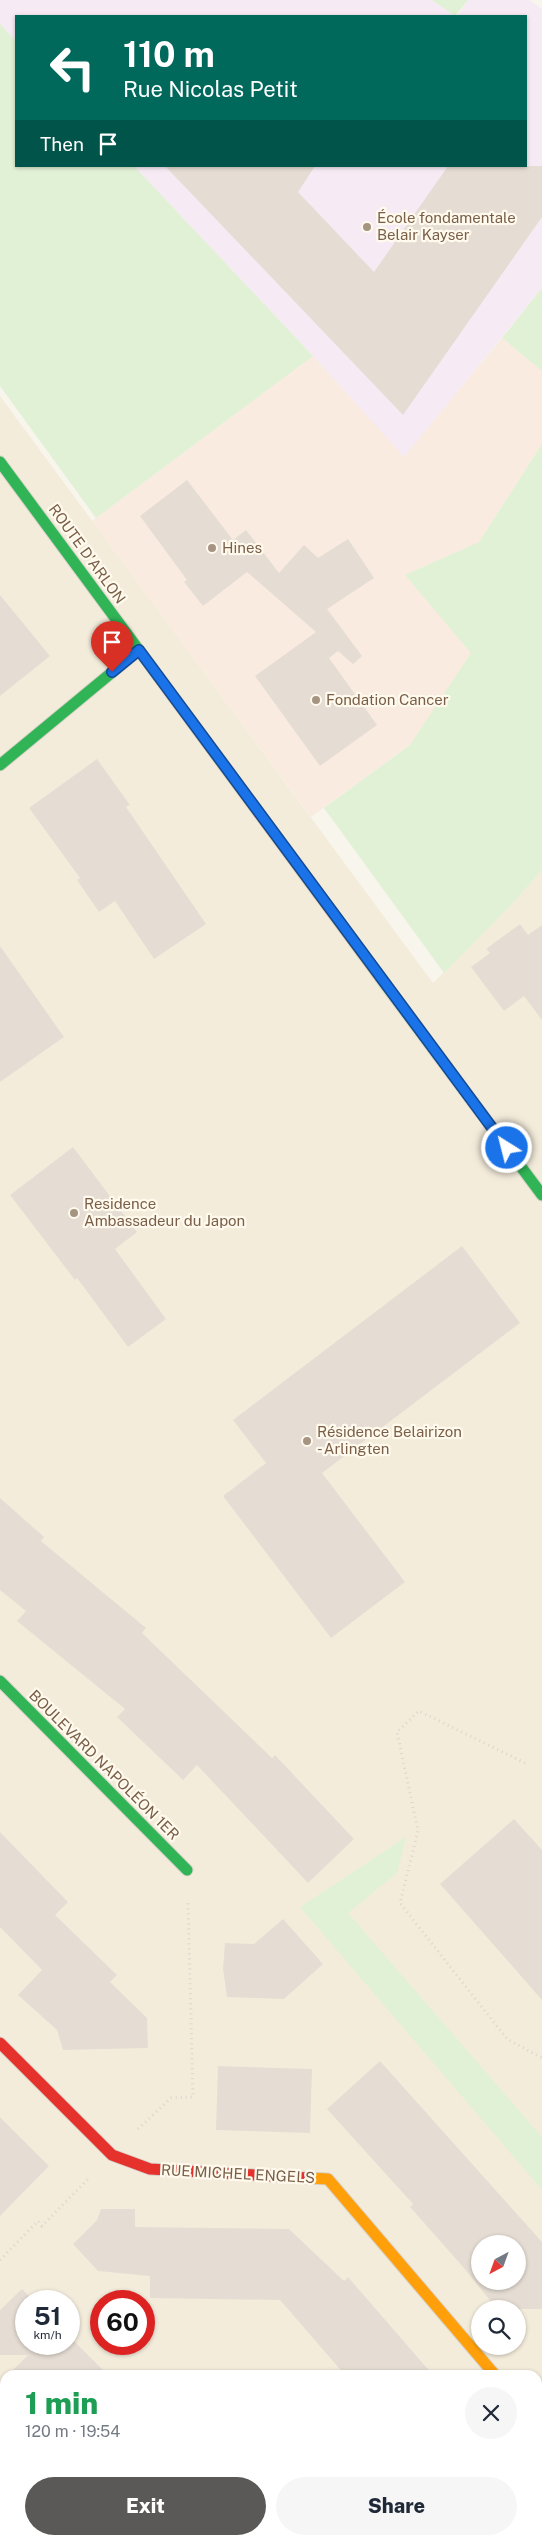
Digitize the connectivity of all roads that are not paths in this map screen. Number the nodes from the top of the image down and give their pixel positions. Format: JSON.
{"nodes":[{"id":1,"x":0,"y":462,"type":"edge"},
{"id":2,"x":139,"y":650,"type":"junction"},
{"id":3,"x":0,"y":765,"type":"edge"},
{"id":4,"x":542,"y":1195,"type":"edge"},
{"id":5,"x":0,"y":1681,"type":"edge"},
{"id":6,"x":188,"y":1870,"type":"road end"},
{"id":7,"x":0,"y":2043,"type":"edge"},
{"id":8,"x":491,"y":2370,"type":"edge"}],
"edges":[{"from":1,"to":2,"type":"street","name":"ROUTE D'ARLON"},
{"from":2,"to":3,"type":"street"},
{"from":2,"to":4,"type":"street","name":"ROUTE D'ARLON"},
{"from":5,"to":6,"type":"street","name":"BOULEVARD NAPOLÉON 1ER"},
{"from":7,"to":8,"type":"street","name":"RUE MICHEL ENGELS"}]}
